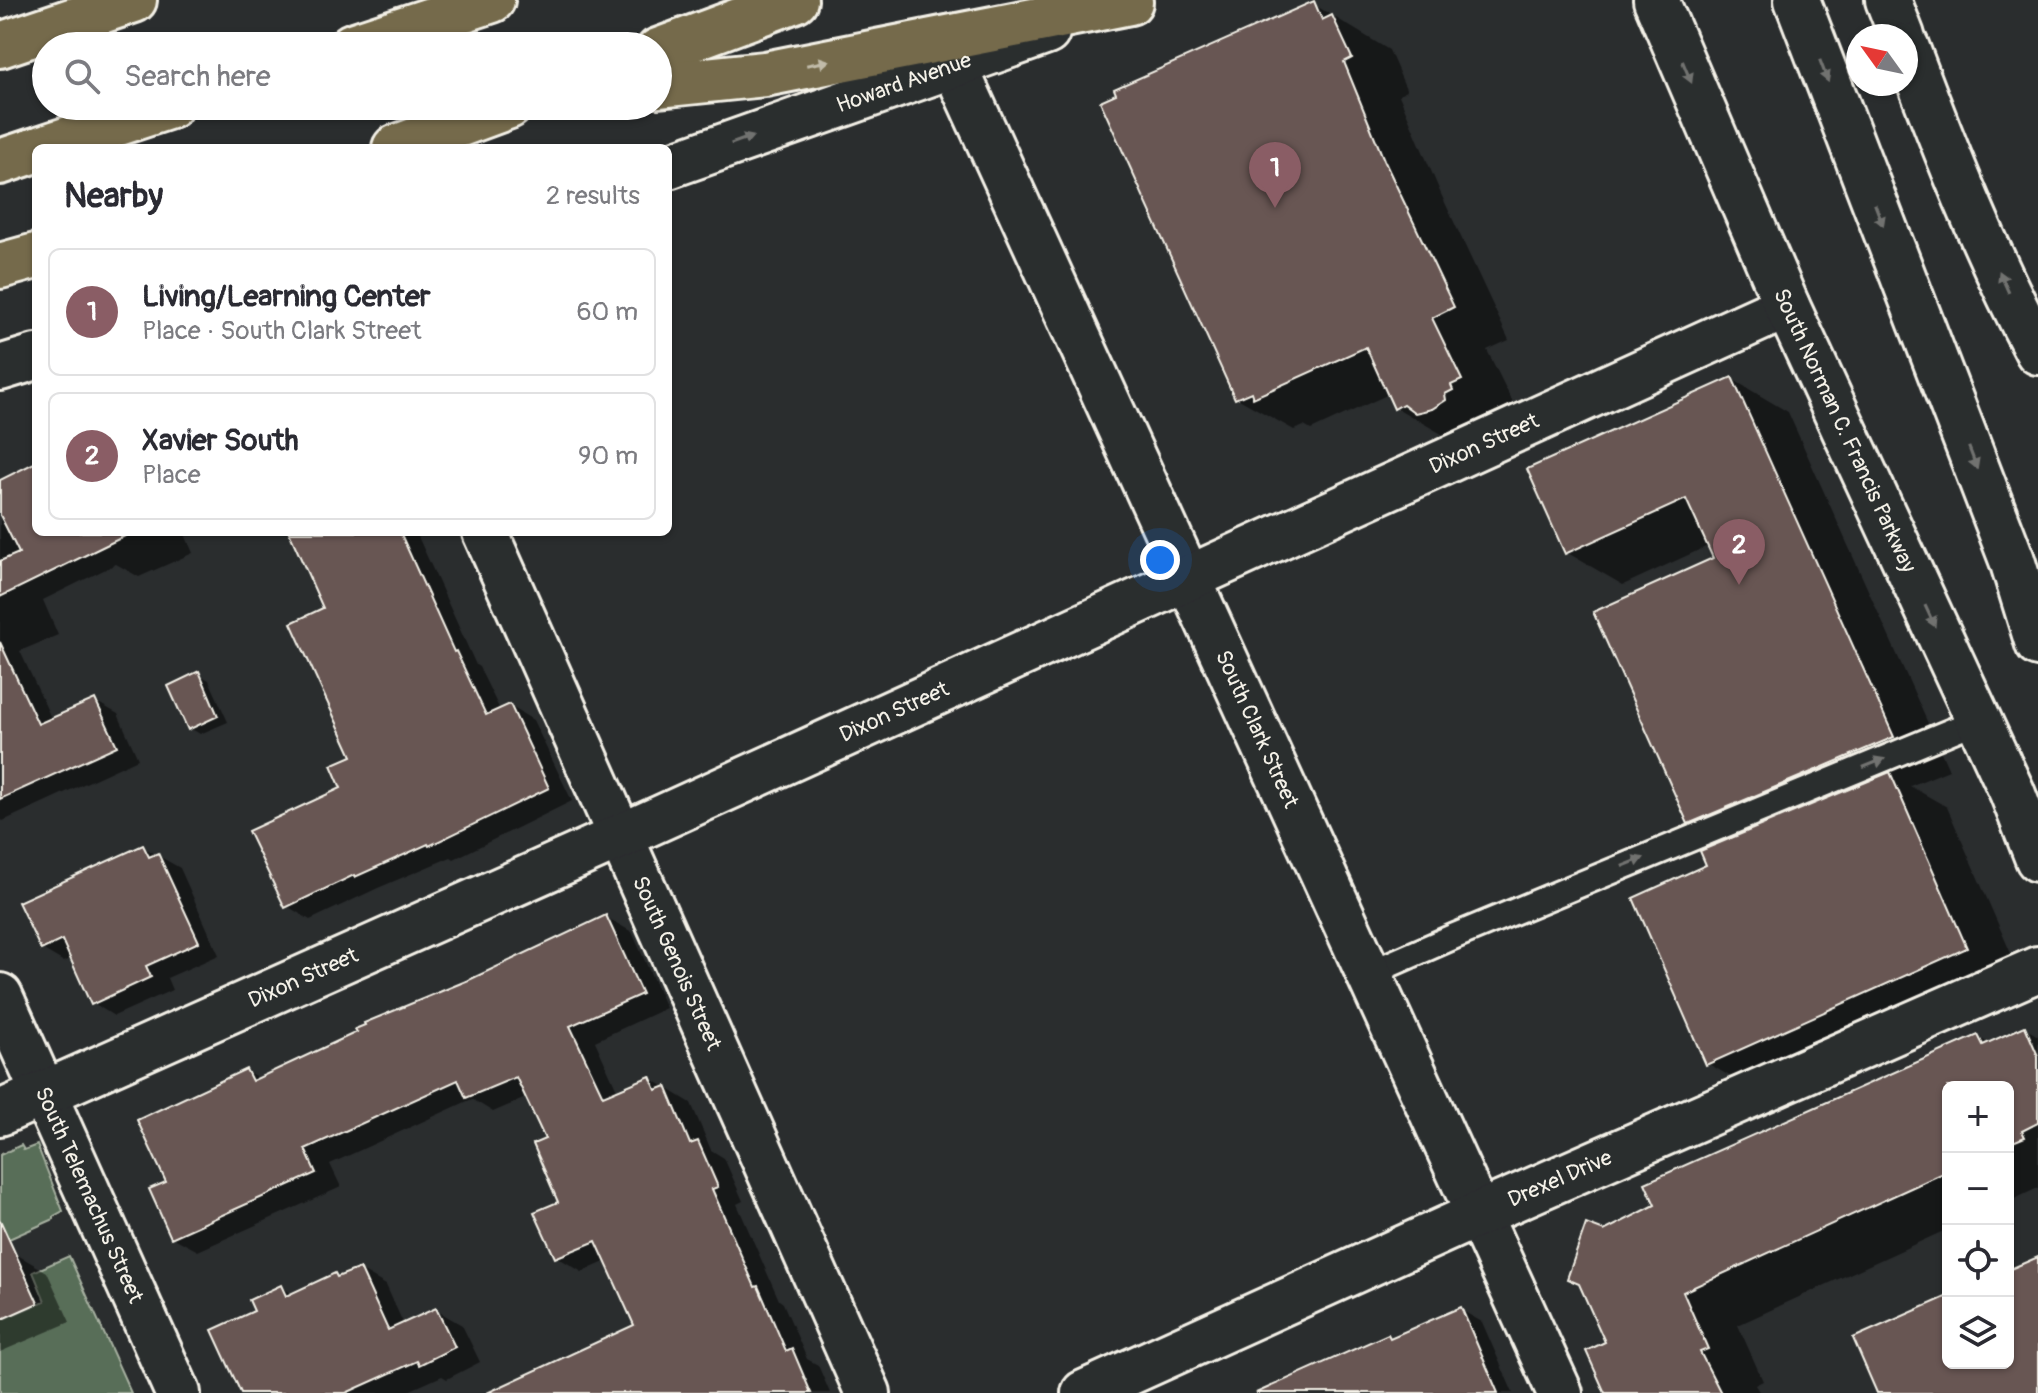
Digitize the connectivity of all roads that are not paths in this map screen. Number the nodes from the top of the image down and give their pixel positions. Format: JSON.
{"nodes":[{"id":1,"x":134,"y":0,"type":"edge"},
{"id":2,"x":795,"y":0,"type":"edge"},
{"id":3,"x":1656,"y":0,"type":"edge"},
{"id":4,"x":1797,"y":0,"type":"edge"},
{"id":5,"x":1888,"y":0,"type":"edge"},
{"id":6,"x":1134,"y":1,"type":"edge"},
{"id":7,"x":477,"y":5,"type":"edge"},
{"id":8,"x":1897,"y":24,"type":"edge"},
{"id":9,"x":39,"y":32,"type":"edge"},
{"id":10,"x":395,"y":32,"type":"edge"},
{"id":11,"x":32,"y":34,"type":"edge"},
{"id":12,"x":0,"y":45,"type":"edge"},
{"id":13,"x":672,"y":46,"type":"edge"},
{"id":14,"x":954,"y":65,"type":"junction"},
{"id":15,"x":1918,"y":77,"type":"edge"},
{"id":16,"x":672,"y":84,"type":"edge"},
{"id":17,"x":127,"y":120,"type":"edge"},
{"id":18,"x":471,"y":120,"type":"edge"},
{"id":19,"x":54,"y":144,"type":"edge"},
{"id":20,"x":406,"y":144,"type":"edge"},
{"id":21,"x":32,"y":151,"type":"edge"},
{"id":22,"x":0,"y":162,"type":"edge"},
{"id":23,"x":672,"y":165,"type":"edge"},
{"id":24,"x":32,"y":257,"type":"edge"},
{"id":25,"x":0,"y":266,"type":"edge"},
{"id":26,"x":1787,"y":306,"type":"junction"},
{"id":27,"x":2038,"y":352,"type":"edge"},
{"id":28,"x":32,"y":358,"type":"edge"},
{"id":29,"x":0,"y":368,"type":"edge"},
{"id":30,"x":487,"y":536,"type":"edge"},
{"id":31,"x":1186,"y":579,"type":"junction"},
{"id":32,"x":2038,"y":644,"type":"edge"},
{"id":33,"x":1978,"y":720,"type":"junction"},
{"id":34,"x":619,"y":837,"type":"junction"},
{"id":35,"x":2038,"y":859,"type":"edge"},
{"id":36,"x":2038,"y":969,"type":"edge"},
{"id":37,"x":1368,"y":974,"type":"junction"},
{"id":38,"x":0,"y":996,"type":"edge"},
{"id":39,"x":44,"y":1093,"type":"junction"},
{"id":40,"x":0,"y":1113,"type":"edge"},
{"id":41,"x":1479,"y":1214,"type":"junction"},
{"id":42,"x":178,"y":1393,"type":"edge"},
{"id":43,"x":868,"y":1393,"type":"edge"},
{"id":44,"x":1084,"y":1393,"type":"edge"},
{"id":45,"x":1560,"y":1393,"type":"edge"}],
"edges":[{"from":1,"to":9,"type":"highway"},
{"from":2,"to":13,"type":"highway"},
{"from":3,"to":26,"type":"street","name":"South Norman C. Francis Parkway","one_way":true},
{"from":4,"to":32,"type":"street","one_way":true},
{"from":5,"to":8,"type":"street"},
{"from":6,"to":14,"type":"street","name":"Howard Avenue"},
{"from":16,"to":6,"type":"highway","one_way":true},
{"from":7,"to":10,"type":"highway"},
{"from":11,"to":12,"type":"highway"},
{"from":23,"to":14,"type":"street","name":"Howard Avenue","one_way":true},
{"from":14,"to":31,"type":"street","name":"South Clark Street"},
{"from":27,"to":15,"type":"street","one_way":true},
{"from":17,"to":19,"type":"highway"},
{"from":18,"to":20,"type":"highway"},
{"from":21,"to":22,"type":"highway"},
{"from":24,"to":25,"type":"highway"},
{"from":26,"to":31,"type":"street","name":"Dixon Street"},
{"from":26,"to":33,"type":"street","name":"South Norman C. Francis Parkway","one_way":true},
{"from":28,"to":29,"type":"street"},
{"from":30,"to":34,"type":"street","name":"South Genois Street"},
{"from":31,"to":34,"type":"street","name":"Dixon Street"},
{"from":31,"to":37,"type":"street","name":"South Clark Street"},
{"from":33,"to":35,"type":"street","name":"South Norman C. Francis Parkway"},
{"from":37,"to":33,"type":"lane","one_way":true},
{"from":34,"to":39,"type":"street","name":"Dixon Street"},
{"from":34,"to":43,"type":"street","name":"South Genois Street"},
{"from":36,"to":41,"type":"street","name":"Drexel Drive"},
{"from":37,"to":41,"type":"street","name":"South Clark Street"},
{"from":38,"to":39,"type":"street","name":"South Telemachus Street"},
{"from":39,"to":40,"type":"street","name":"Dixon Street"},
{"from":39,"to":42,"type":"street","name":"South Telemachus Street"},
{"from":41,"to":44,"type":"street","name":"Drexel Drive"},
{"from":41,"to":45,"type":"street","name":"South Clark Street"}]}
